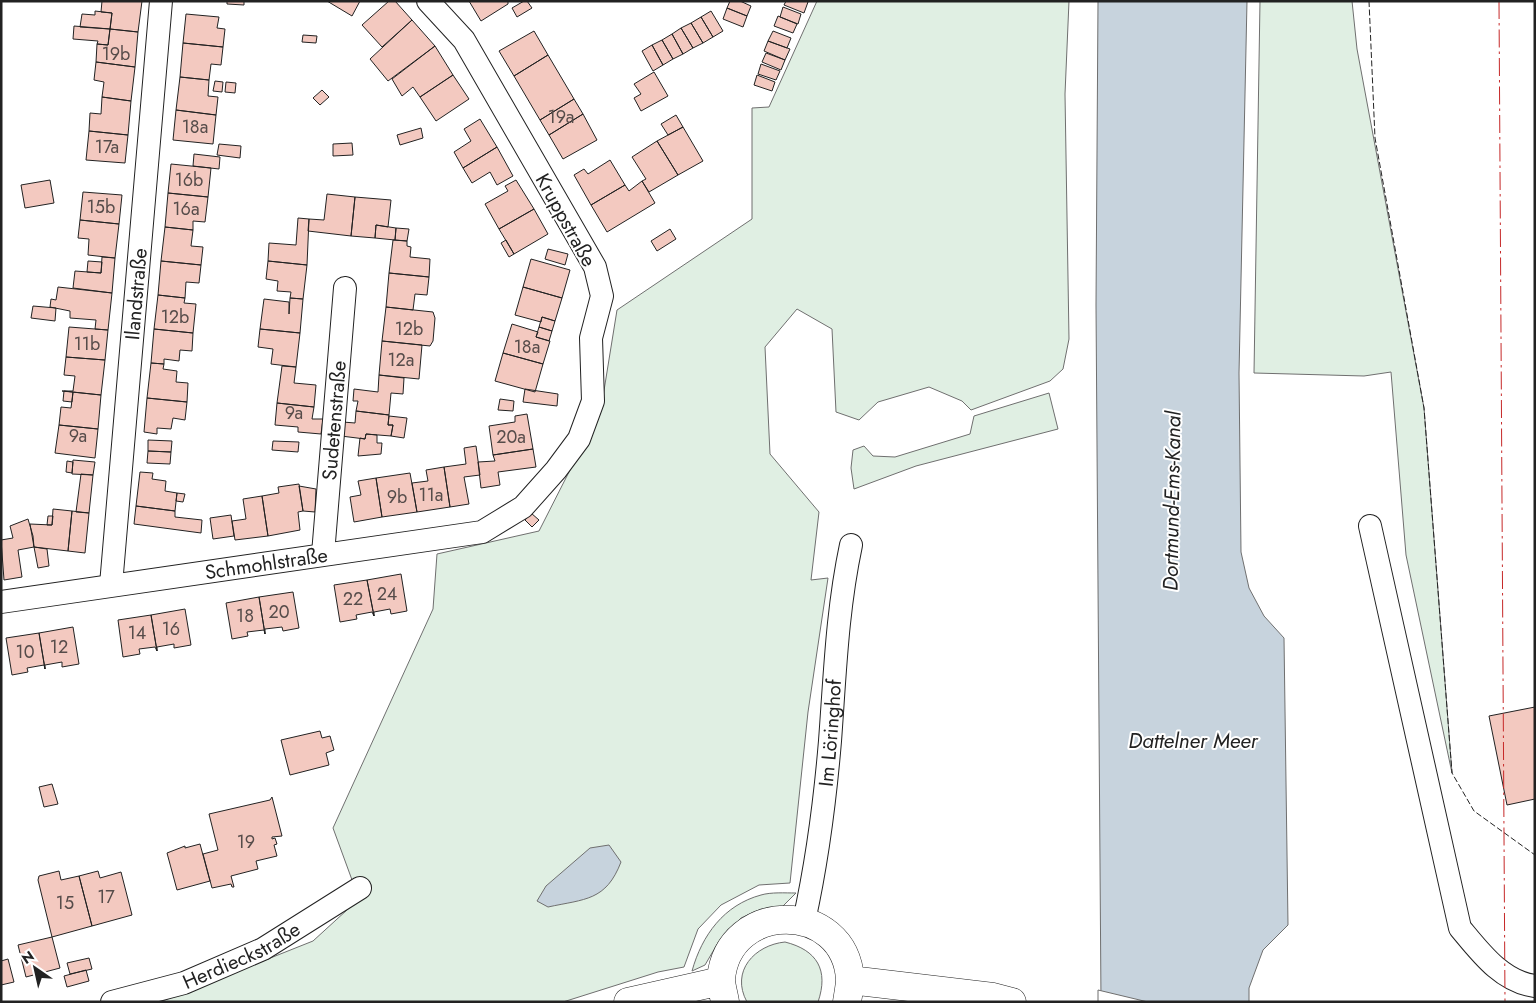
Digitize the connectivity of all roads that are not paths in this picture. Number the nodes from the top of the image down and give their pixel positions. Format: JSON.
{"nodes":[{"id":1,"x":160,"y":1,"type":"edge"},
{"id":2,"x":428,"y":1,"type":"edge"},
{"id":3,"x":345,"y":288,"type":"dead end"},
{"id":4,"x":523,"y":507,"type":"joint"},
{"id":5,"x":1370,"y":526,"type":"dead end"},
{"id":6,"x":851,"y":545,"type":"dead end"},
{"id":7,"x":323,"y":554,"type":"junction"},
{"id":8,"x":111,"y":585,"type":"junction"},
{"id":9,"x":1,"y":602,"type":"edge"},
{"id":10,"x":360,"y":888,"type":"dead end"},
{"id":11,"x":804,"y":921,"type":"junction"},
{"id":12,"x":1535,"y":986,"type":"edge"},
{"id":13,"x":723,"y":991,"type":"edge"},
{"id":14,"x":848,"y":991,"type":"edge"},
{"id":15,"x":112,"y":1002,"type":"edge"},
{"id":16,"x":628,"y":1002,"type":"edge"},
{"id":17,"x":1012,"y":1002,"type":"edge"}],
"edges":[{"from":1,"to":8,"type":"street","name":"Ilandstraße"},
{"from":2,"to":4,"type":"street","name":"Kruppstraße"},
{"from":3,"to":7,"type":"street","name":"Sudetenstraße"},
{"from":4,"to":7,"type":"street","name":"Schmohlstraße"},
{"from":5,"to":12,"type":"street"},
{"from":6,"to":11,"type":"street","name":"Im Löringhof"},
{"from":7,"to":8,"type":"street","name":"Schmohlstraße"},
{"from":8,"to":9,"type":"street","name":"Schmohlstraße"},
{"from":10,"to":15,"type":"street","name":"Herdieckstraße"},
{"from":11,"to":13,"type":"street"},
{"from":11,"to":14,"type":"street"},
{"from":13,"to":16,"type":"street"},
{"from":14,"to":17,"type":"street"}]}
